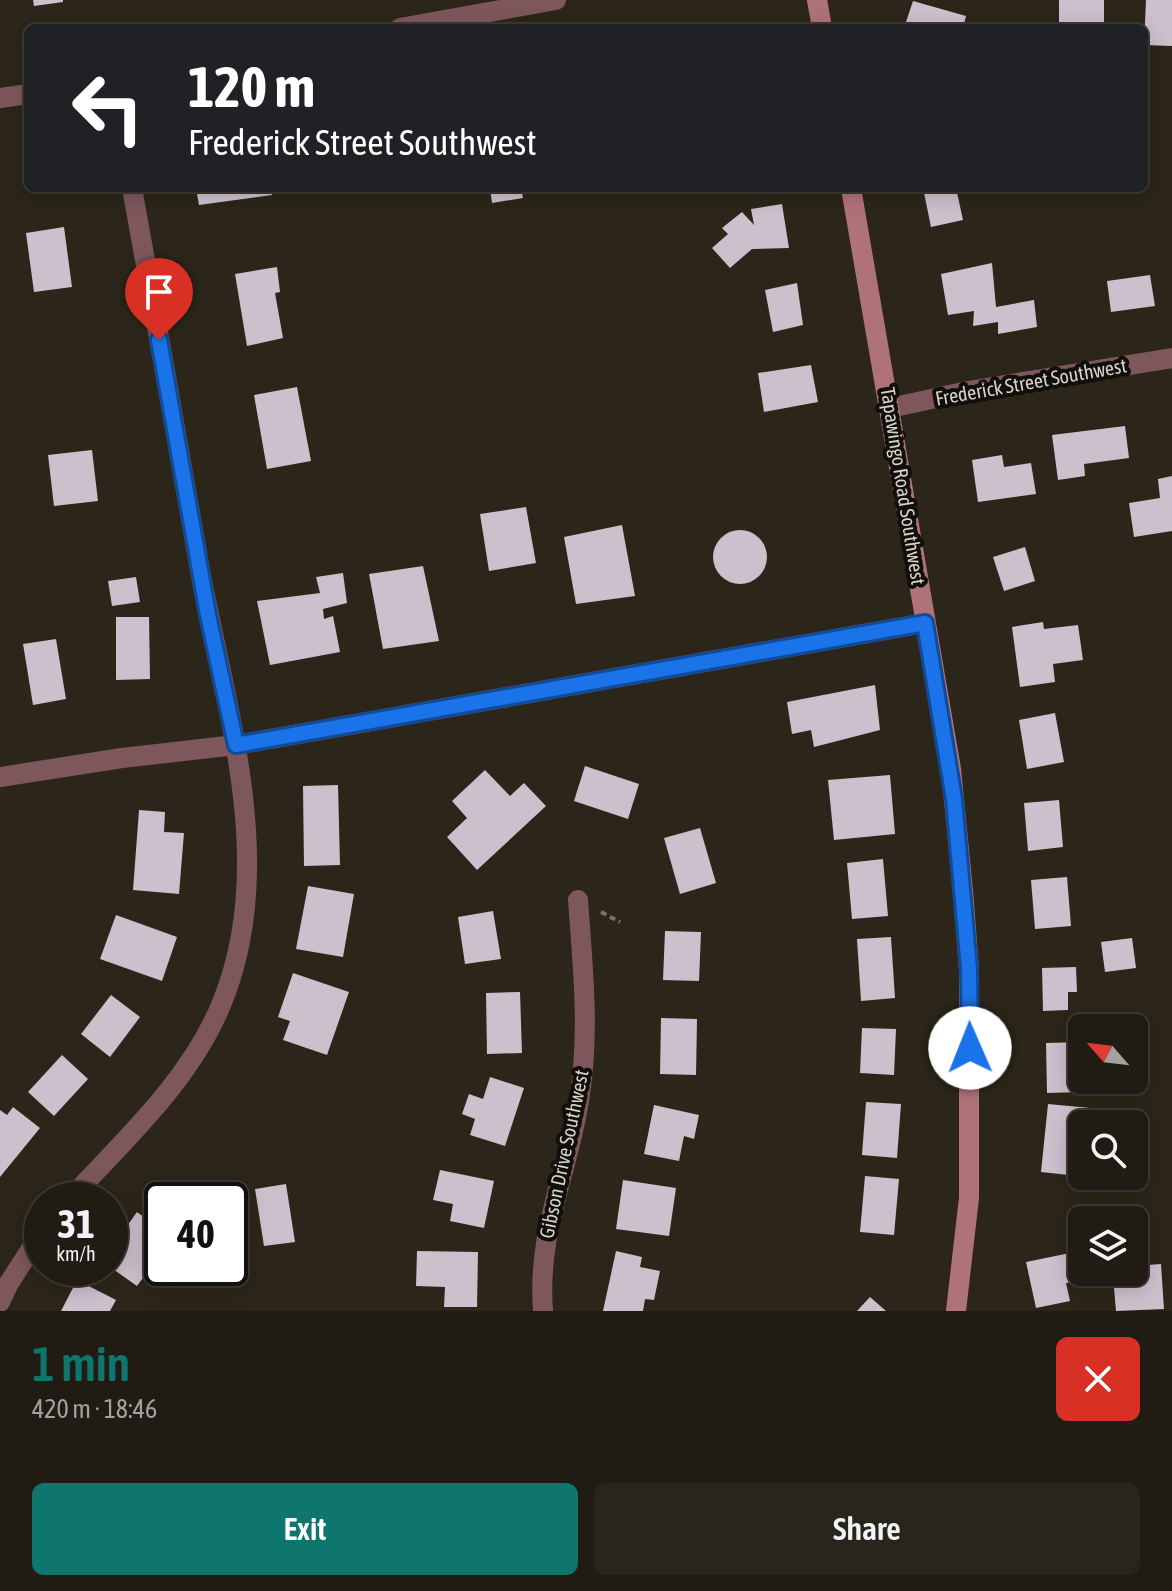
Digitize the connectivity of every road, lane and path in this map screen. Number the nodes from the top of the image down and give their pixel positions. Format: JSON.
{"nodes":[{"id":1,"x":556,"y":0,"type":"edge"},
{"id":2,"x":817,"y":0,"type":"edge"},
{"id":3,"x":422,"y":24,"type":"edge"},
{"id":4,"x":821,"y":24,"type":"edge"},
{"id":5,"x":24,"y":95,"type":"edge"},
{"id":6,"x":0,"y":98,"type":"edge"},
{"id":7,"x":133,"y":192,"type":"edge"},
{"id":8,"x":852,"y":192,"type":"edge"},
{"id":9,"x":1172,"y":358,"type":"edge"},
{"id":10,"x":890,"y":408,"type":"junction"},
{"id":11,"x":925,"y":623,"type":"junction"},
{"id":12,"x":236,"y":745,"type":"junction"},
{"id":13,"x":0,"y":777,"type":"edge"},
{"id":14,"x":578,"y":900,"type":"dead end"},
{"id":15,"x":85,"y":1182,"type":"edge"},
{"id":16,"x":24,"y":1260,"type":"edge"},
{"id":17,"x":0,"y":1302,"type":"edge"},
{"id":18,"x":543,"y":1311,"type":"edge"},
{"id":19,"x":956,"y":1311,"type":"edge"}],
"edges":[{"from":1,"to":3,"type":"street"},
{"from":2,"to":4,"type":"street"},
{"from":5,"to":6,"type":"street"},
{"from":7,"to":12,"type":"street"},
{"from":8,"to":10,"type":"street","name":"Tapawingo Road Southwest"},
{"from":9,"to":10,"type":"street","name":"Frederick Street Southwest"},
{"from":10,"to":11,"type":"street","name":"Tapawingo Road Southwest"},
{"from":11,"to":12,"type":"street"},
{"from":11,"to":19,"type":"street","name":"Tapawingo Road Southwest"},
{"from":12,"to":13,"type":"street"},
{"from":12,"to":15,"type":"street"},
{"from":14,"to":18,"type":"street","name":"Gibson Drive Southwest"},
{"from":16,"to":17,"type":"street"}]}
